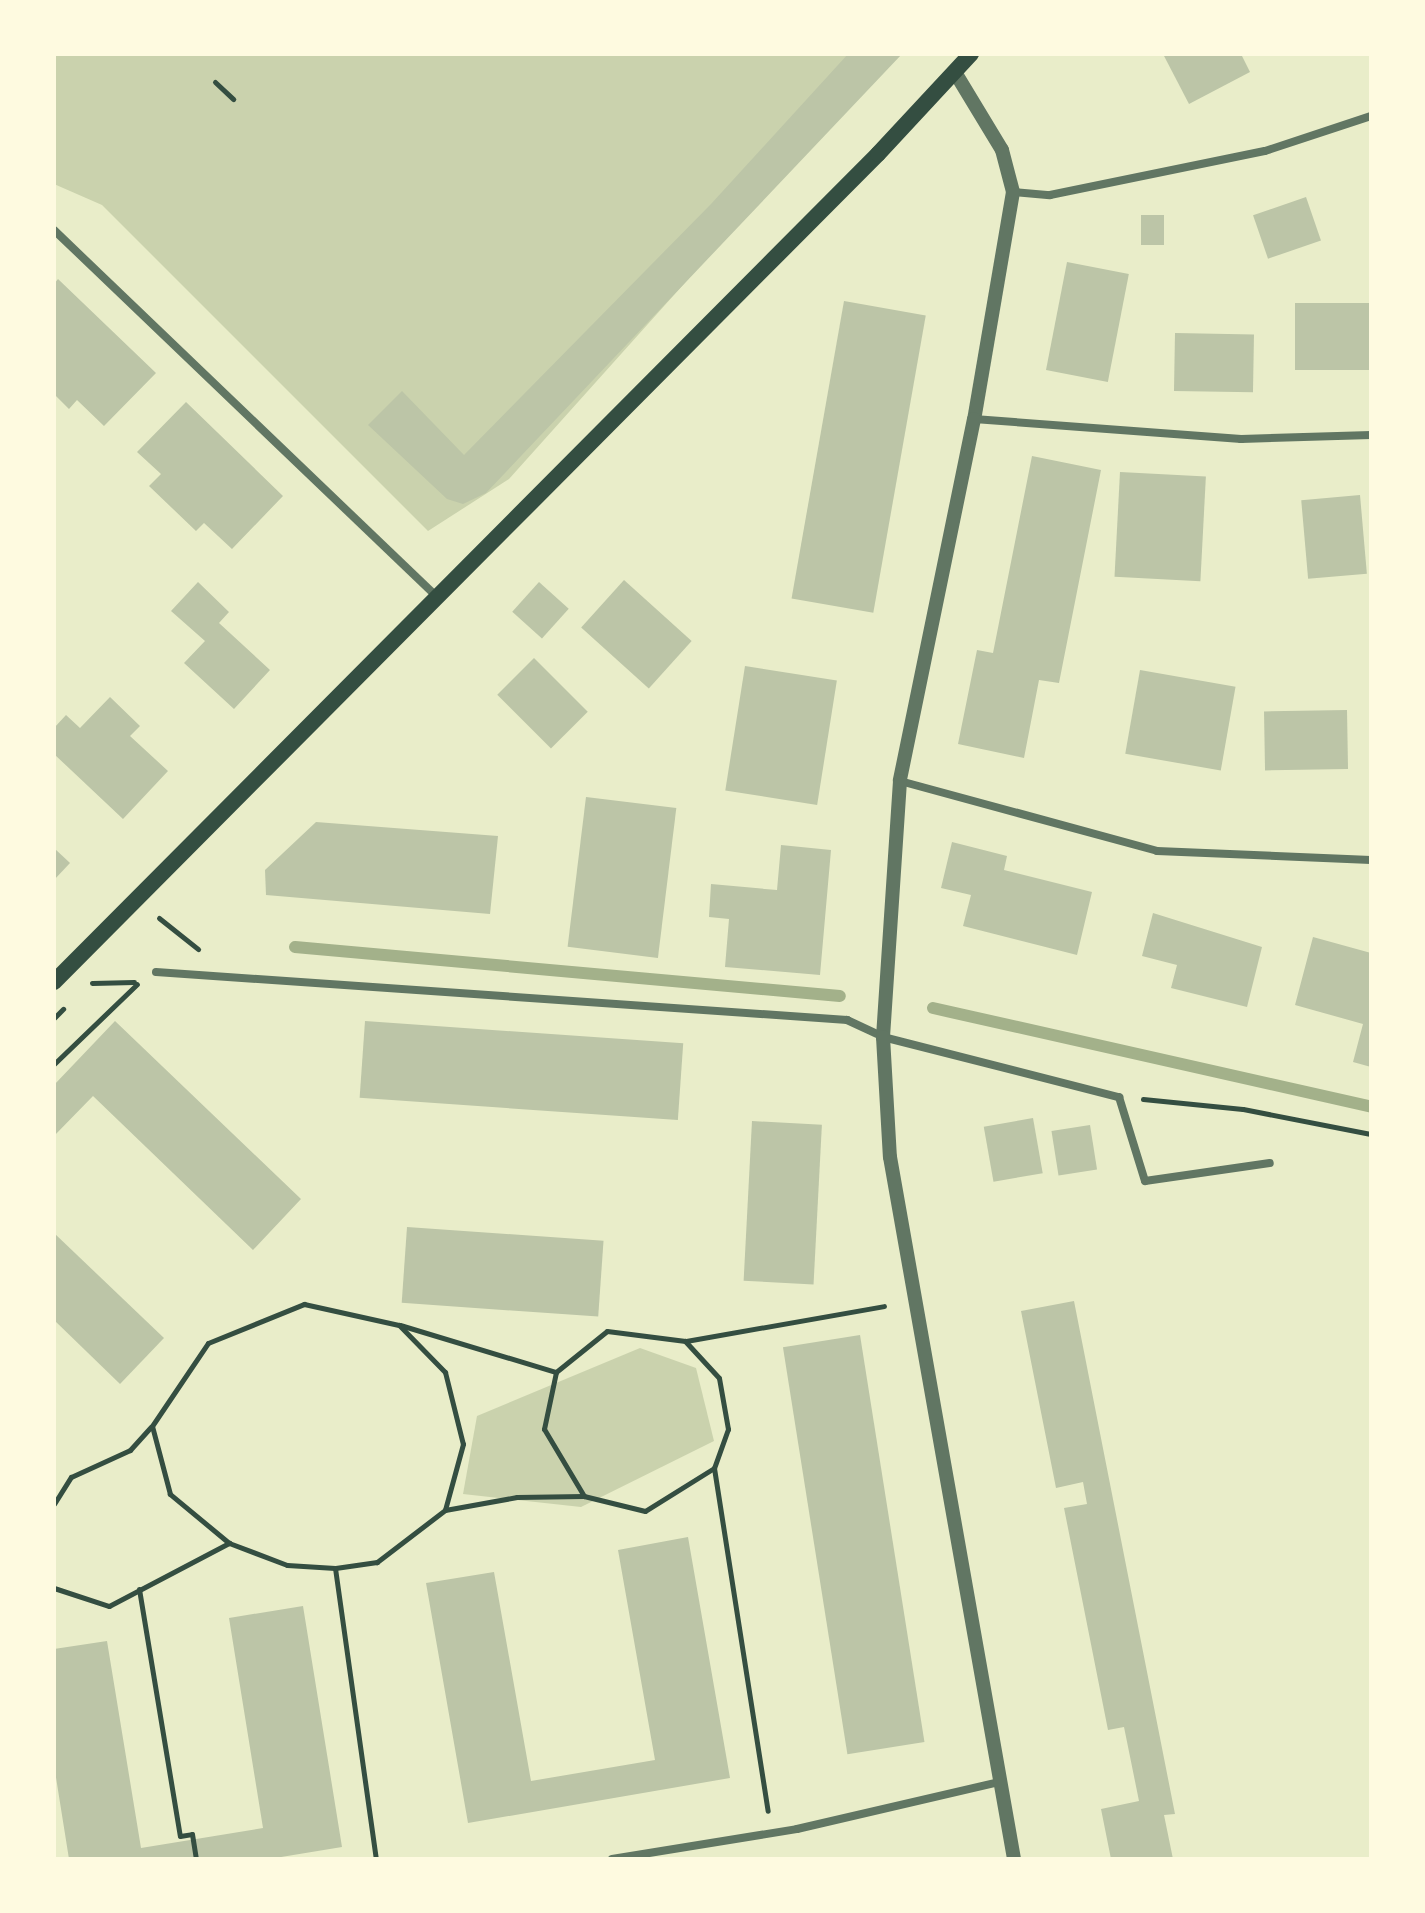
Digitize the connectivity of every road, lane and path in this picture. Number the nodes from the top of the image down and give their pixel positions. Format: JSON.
{"nodes":[{"id":1,"x":971,"y":54,"type":"edge"},
{"id":2,"x":956,"y":74,"type":"junction"},
{"id":3,"x":215,"y":82,"type":"dead end"},
{"id":4,"x":233,"y":99,"type":"dead end"},
{"id":5,"x":1371,"y":116,"type":"edge"},
{"id":6,"x":1013,"y":192,"type":"junction"},
{"id":7,"x":54,"y":230,"type":"edge"},
{"id":8,"x":974,"y":419,"type":"junction"},
{"id":9,"x":1371,"y":435,"type":"edge"},
{"id":10,"x":436,"y":596,"type":"junction"},
{"id":11,"x":900,"y":781,"type":"junction"},
{"id":12,"x":1371,"y":860,"type":"edge"},
{"id":13,"x":138,"y":898,"type":"junction"},
{"id":14,"x":156,"y":972,"type":"joint"},
{"id":15,"x":230,"y":975,"type":"junction"},
{"id":16,"x":54,"y":982,"type":"edge"},
{"id":17,"x":138,"y":982,"type":"junction"},
{"id":18,"x":89,"y":983,"type":"dead end"},
{"id":19,"x":883,"y":1037,"type":"junction"},
{"id":20,"x":54,"y":1064,"type":"edge"},
{"id":21,"x":1119,"y":1097,"type":"junction"},
{"id":22,"x":1371,"y":1134,"type":"edge"},
{"id":23,"x":1270,"y":1163,"type":"dead end"},
{"id":24,"x":884,"y":1306,"type":"dead end"},
{"id":25,"x":399,"y":1325,"type":"junction"},
{"id":26,"x":685,"y":1341,"type":"junction"},
{"id":27,"x":556,"y":1372,"type":"junction"},
{"id":28,"x":152,"y":1426,"type":"junction"},
{"id":29,"x":714,"y":1468,"type":"junction"},
{"id":30,"x":584,"y":1496,"type":"junction"},
{"id":31,"x":54,"y":1504,"type":"edge"},
{"id":32,"x":445,"y":1510,"type":"junction"},
{"id":33,"x":229,"y":1543,"type":"junction"},
{"id":34,"x":335,"y":1568,"type":"junction"},
{"id":35,"x":54,"y":1588,"type":"edge"},
{"id":36,"x":139,"y":1589,"type":"junction"},
{"id":37,"x":999,"y":1782,"type":"junction"},
{"id":38,"x":772,"y":1833,"type":"junction"},
{"id":39,"x":681,"y":1849,"type":"junction"},
{"id":40,"x":196,"y":1859,"type":"edge"},
{"id":41,"x":376,"y":1859,"type":"edge"},
{"id":42,"x":612,"y":1859,"type":"edge"},
{"id":43,"x":683,"y":1859,"type":"edge"},
{"id":44,"x":1014,"y":1859,"type":"edge"}],
"edges":[{"from":1,"to":2,"type":"main road"},
{"from":2,"to":6,"type":"street"},
{"from":2,"to":10,"type":"main road"},
{"from":3,"to":4,"type":"path"},
{"from":5,"to":6,"type":"street"},
{"from":6,"to":8,"type":"street"},
{"from":7,"to":10,"type":"street"},
{"from":8,"to":9,"type":"street"},
{"from":8,"to":11,"type":"street"},
{"from":10,"to":13,"type":"main road"},
{"from":11,"to":12,"type":"street"},
{"from":11,"to":19,"type":"street"},
{"from":13,"to":15,"type":"path"},
{"from":13,"to":16,"type":"main road"},
{"from":14,"to":15,"type":"street"},
{"from":14,"to":17,"type":"path"},
{"from":15,"to":19,"type":"street"},
{"from":17,"to":18,"type":"path"},
{"from":17,"to":20,"type":"path"},
{"from":19,"to":21,"type":"street"},
{"from":19,"to":37,"type":"street"},
{"from":21,"to":22,"type":"path"},
{"from":21,"to":23,"type":"street"},
{"from":24,"to":26,"type":"path"},
{"from":25,"to":27,"type":"path"},
{"from":25,"to":28,"type":"path"},
{"from":25,"to":32,"type":"path"},
{"from":26,"to":27,"type":"path"},
{"from":26,"to":29,"type":"path"},
{"from":27,"to":30,"type":"path"},
{"from":28,"to":31,"type":"path"},
{"from":28,"to":33,"type":"path"},
{"from":29,"to":30,"type":"path"},
{"from":29,"to":38,"type":"path"},
{"from":30,"to":32,"type":"path"},
{"from":32,"to":34,"type":"path"},
{"from":33,"to":34,"type":"path"},
{"from":33,"to":36,"type":"path"},
{"from":34,"to":41,"type":"path"},
{"from":35,"to":36,"type":"path"},
{"from":36,"to":40,"type":"path"},
{"from":37,"to":38,"type":"street"},
{"from":37,"to":44,"type":"street"},
{"from":38,"to":39,"type":"street"},
{"from":39,"to":42,"type":"street"},
{"from":39,"to":43,"type":"street"}]}
